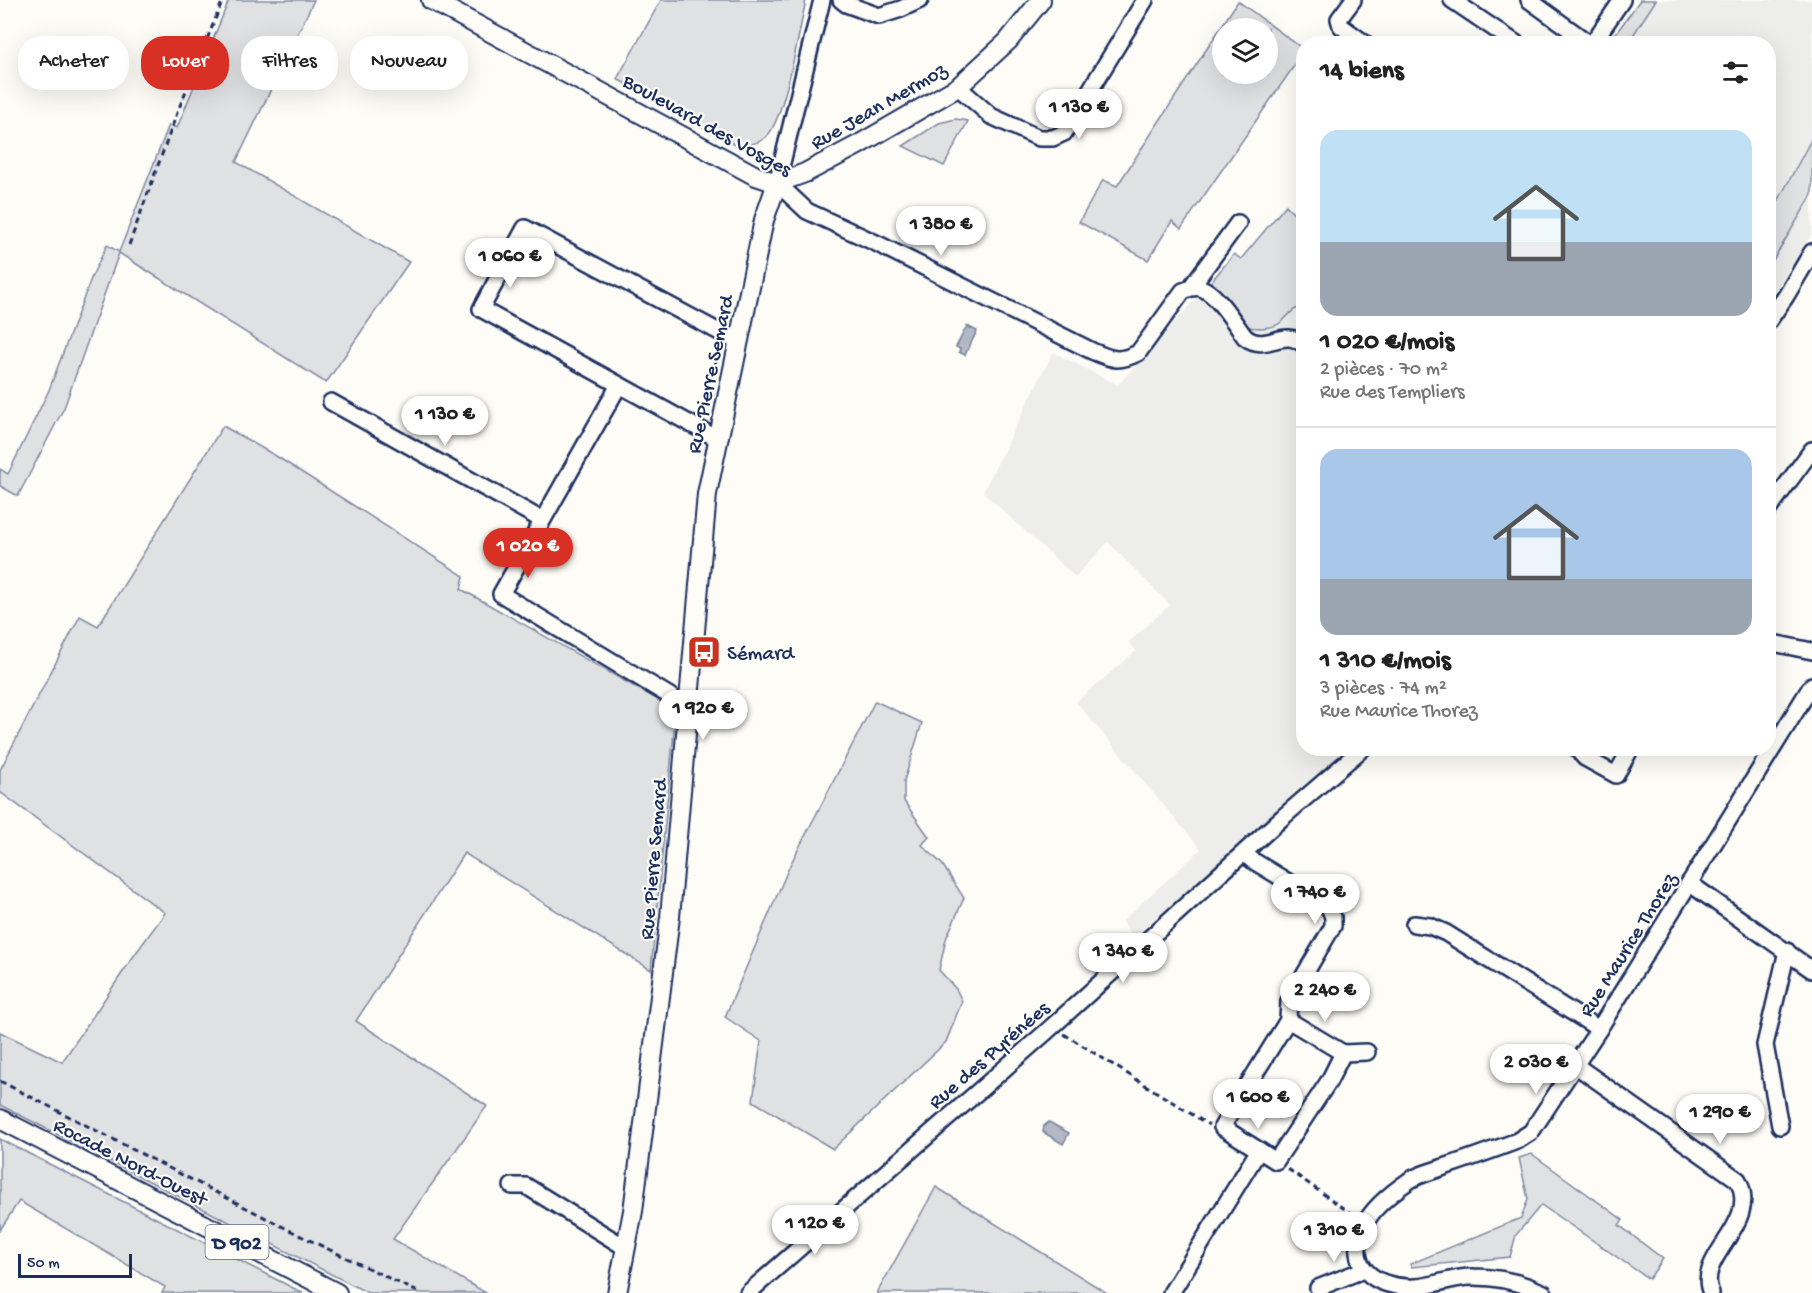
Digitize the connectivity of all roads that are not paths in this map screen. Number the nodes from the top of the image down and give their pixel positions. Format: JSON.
{"nodes":[{"id":1,"x":431,"y":0,"type":"edge"},
{"id":2,"x":822,"y":0,"type":"edge"},
{"id":3,"x":841,"y":0,"type":"edge"},
{"id":4,"x":920,"y":0,"type":"edge"},
{"id":5,"x":1041,"y":0,"type":"edge"},
{"id":6,"x":1145,"y":0,"type":"edge"},
{"id":7,"x":1353,"y":0,"type":"edge"},
{"id":8,"x":1452,"y":0,"type":"edge"},
{"id":9,"x":1529,"y":0,"type":"edge"},
{"id":10,"x":1622,"y":0,"type":"edge"},
{"id":11,"x":1355,"y":36,"type":"edge"},
{"id":12,"x":1505,"y":36,"type":"edge"},
{"id":13,"x":1580,"y":36,"type":"edge"},
{"id":14,"x":1597,"y":36,"type":"edge"},
{"id":15,"x":958,"y":87,"type":"junction"},
{"id":16,"x":777,"y":183,"type":"junction"},
{"id":17,"x":1238,"y":223,"type":"dead end"},
{"id":18,"x":1812,"y":252,"type":"edge"},
{"id":19,"x":1191,"y":287,"type":"junction"},
{"id":20,"x":1776,"y":310,"type":"edge"},
{"id":21,"x":1296,"y":340,"type":"edge"},
{"id":22,"x":738,"y":342,"type":"junction"},
{"id":23,"x":619,"y":384,"type":"junction"},
{"id":24,"x":331,"y":402,"type":"dead end"},
{"id":25,"x":718,"y":439,"type":"junction"},
{"id":26,"x":1812,"y":450,"type":"edge"},
{"id":27,"x":1776,"y":499,"type":"edge"},
{"id":28,"x":542,"y":520,"type":"junction"},
{"id":29,"x":1776,"y":644,"type":"edge"},
{"id":30,"x":1812,"y":651,"type":"edge"},
{"id":31,"x":1812,"y":685,"type":"edge"},
{"id":32,"x":688,"y":707,"type":"junction"},
{"id":33,"x":1776,"y":743,"type":"edge"},
{"id":34,"x":1354,"y":756,"type":"edge"},
{"id":35,"x":1583,"y":756,"type":"edge"},
{"id":36,"x":1627,"y":756,"type":"edge"},
{"id":37,"x":1768,"y":756,"type":"edge"},
{"id":38,"x":1244,"y":853,"type":"junction"},
{"id":39,"x":1689,"y":883,"type":"junction"},
{"id":40,"x":1414,"y":924,"type":"dead end"},
{"id":41,"x":1787,"y":951,"type":"junction"},
{"id":42,"x":1812,"y":970,"type":"edge"},
{"id":43,"x":1288,"y":1020,"type":"junction"},
{"id":44,"x":1599,"y":1029,"type":"junction"},
{"id":45,"x":1367,"y":1052,"type":"dead end"},
{"id":46,"x":1343,"y":1053,"type":"junction"},
{"id":47,"x":1575,"y":1065,"type":"junction"},
{"id":48,"x":0,"y":1119,"type":"edge"},
{"id":49,"x":1780,"y":1126,"type":"dead end"},
{"id":50,"x":1259,"y":1150,"type":"junction"},
{"id":51,"x":512,"y":1186,"type":"dead end"},
{"id":52,"x":626,"y":1248,"type":"junction"},
{"id":53,"x":1364,"y":1270,"type":"junction"},
{"id":54,"x":1318,"y":1288,"type":"dead end"},
{"id":55,"x":336,"y":1293,"type":"edge"},
{"id":56,"x":616,"y":1293,"type":"edge"},
{"id":57,"x":748,"y":1293,"type":"edge"},
{"id":58,"x":1170,"y":1293,"type":"edge"},
{"id":59,"x":1544,"y":1293,"type":"edge"},
{"id":60,"x":1711,"y":1293,"type":"edge"}],
"edges":[{"from":1,"to":16,"type":"main road","name":"Boulevard des Vosges"},
{"from":2,"to":16,"type":"street"},
{"from":3,"to":4,"type":"street"},
{"from":5,"to":15,"type":"main road","name":"Rue Jean Mermoz"},
{"from":6,"to":15,"type":"street"},
{"from":7,"to":11,"type":"street"},
{"from":8,"to":12,"type":"street"},
{"from":9,"to":13,"type":"street"},
{"from":10,"to":14,"type":"street"},
{"from":15,"to":16,"type":"main road","name":"Rue Jean Mermoz"},
{"from":16,"to":19,"type":"street","name":"Boulevard des Vosges"},
{"from":16,"to":22,"type":"main road","name":"Rue Pierre Semard"},
{"from":17,"to":19,"type":"street","name":"Boulevard des Vosges"},
{"from":18,"to":20,"type":"street"},
{"from":19,"to":21,"type":"street"},
{"from":22,"to":23,"type":"street"},
{"from":22,"to":25,"type":"main road","name":"Rue Pierre Semard"},
{"from":23,"to":25,"type":"street"},
{"from":23,"to":28,"type":"street"},
{"from":24,"to":28,"type":"street"},
{"from":25,"to":32,"type":"main road","name":"Rue Pierre Semard"},
{"from":26,"to":27,"type":"street"},
{"from":28,"to":32,"type":"street"},
{"from":29,"to":30,"type":"street"},
{"from":31,"to":33,"type":"street","name":"Rue Maurice Thorez"},
{"from":32,"to":52,"type":"main road","name":"Rue Pierre Semard"},
{"from":34,"to":38,"type":"street","name":"Rue des Pyrénées"},
{"from":35,"to":36,"type":"street"},
{"from":37,"to":39,"type":"street","name":"Rue Maurice Thorez"},
{"from":38,"to":43,"type":"street"},
{"from":38,"to":57,"type":"street","name":"Rue des Pyrénées"},
{"from":39,"to":41,"type":"street"},
{"from":39,"to":44,"type":"street","name":"Rue Maurice Thorez"},
{"from":40,"to":44,"type":"street"},
{"from":41,"to":42,"type":"street"},
{"from":41,"to":49,"type":"street"},
{"from":43,"to":46,"type":"street"},
{"from":43,"to":50,"type":"street"},
{"from":44,"to":47,"type":"street","name":"Rue Maurice Thorez"},
{"from":45,"to":46,"type":"street"},
{"from":46,"to":50,"type":"street"},
{"from":47,"to":53,"type":"street","name":"Rue Maurice Thorez"},
{"from":47,"to":60,"type":"street"},
{"from":48,"to":55,"type":"main road","name":"Rocade Nord-Ouest","number":"D 902"},
{"from":50,"to":58,"type":"street"},
{"from":51,"to":52,"type":"street"},
{"from":52,"to":56,"type":"main road","name":"Rue Pierre Semard"},
{"from":53,"to":54,"type":"street"},
{"from":53,"to":59,"type":"street"}]}
